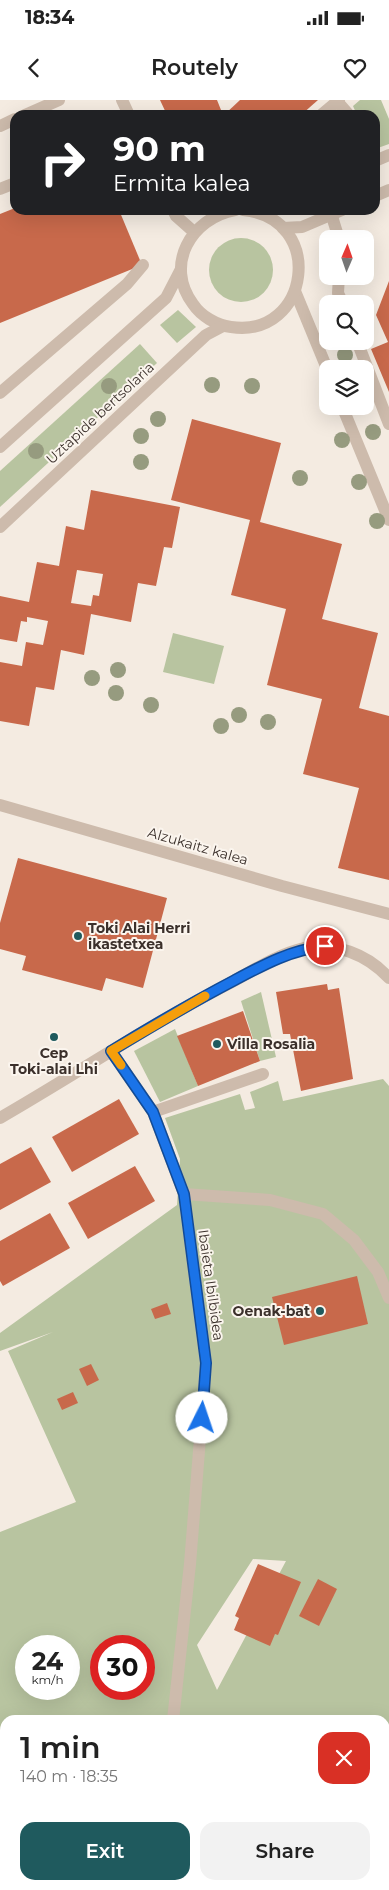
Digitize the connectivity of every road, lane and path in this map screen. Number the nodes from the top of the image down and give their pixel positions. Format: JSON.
{"nodes":[{"id":1,"x":59,"y":100,"type":"edge"},
{"id":2,"x":338,"y":100,"type":"edge"},
{"id":3,"x":36,"y":110,"type":"edge"},
{"id":4,"x":327,"y":110,"type":"edge"},
{"id":5,"x":176,"y":215,"type":"edge"},
{"id":6,"x":215,"y":215,"type":"edge"},
{"id":7,"x":265,"y":215,"type":"edge"},
{"id":8,"x":326,"y":215,"type":"edge"},
{"id":9,"x":335,"y":215,"type":"edge"},
{"id":10,"x":283,"y":228,"type":"junction"},
{"id":11,"x":337,"y":230,"type":"edge"},
{"id":12,"x":194,"y":232,"type":"junction"},
{"id":13,"x":143,"y":265,"type":"dead end"},
{"id":14,"x":181,"y":269,"type":"junction"},
{"id":15,"x":295,"y":291,"type":"junction"},
{"id":16,"x":223,"y":326,"type":"junction"},
{"id":17,"x":360,"y":350,"type":"edge"},
{"id":18,"x":323,"y":360,"type":"edge"},
{"id":19,"x":0,"y":393,"type":"edge"},
{"id":20,"x":346,"y":415,"type":"edge"},
{"id":21,"x":389,"y":424,"type":"edge"},
{"id":22,"x":0,"y":447,"type":"edge"},
{"id":23,"x":389,"y":520,"type":"edge"},
{"id":24,"x":0,"y":527,"type":"edge"},
{"id":25,"x":0,"y":805,"type":"edge"},
{"id":26,"x":389,"y":914,"type":"edge"},
{"id":27,"x":389,"y":978,"type":"edge"},
{"id":28,"x":111,"y":1051,"type":"junction"},
{"id":29,"x":263,"y":1074,"type":"dead end"},
{"id":30,"x":153,"y":1112,"type":"junction"},
{"id":31,"x":0,"y":1118,"type":"edge"},
{"id":32,"x":184,"y":1194,"type":"junction"},
{"id":33,"x":389,"y":1298,"type":"edge"},
{"id":34,"x":175,"y":1715,"type":"edge"}],
"edges":[{"from":1,"to":3,"type":"street"},
{"from":2,"to":4,"type":"street"},
{"from":5,"to":12,"type":"street"},
{"from":6,"to":12,"type":"street"},
{"from":7,"to":10,"type":"street"},
{"from":8,"to":10,"type":"street"},
{"from":9,"to":11,"type":"street"},
{"from":10,"to":15,"type":"street"},
{"from":12,"to":14,"type":"street"},
{"from":13,"to":19,"type":"street"},
{"from":14,"to":16,"type":"street"},
{"from":14,"to":22,"type":"street"},
{"from":15,"to":16,"type":"street"},
{"from":15,"to":18,"type":"street"},
{"from":16,"to":24,"type":"street","name":"Uztapide bertsolaria"},
{"from":17,"to":21,"type":"street"},
{"from":20,"to":23,"type":"street"},
{"from":25,"to":26,"type":"street","name":"Alzukaitz kalea"},
{"from":27,"to":28,"type":"street"},
{"from":28,"to":30,"type":"street","name":"Ibaieta Ibilbidea"},
{"from":28,"to":31,"type":"street"},
{"from":29,"to":30,"type":"street"},
{"from":30,"to":32,"type":"street","name":"Ibaieta Ibilbidea"},
{"from":32,"to":33,"type":"street"},
{"from":32,"to":34,"type":"street","name":"Ibaieta Ibilbidea"}]}
